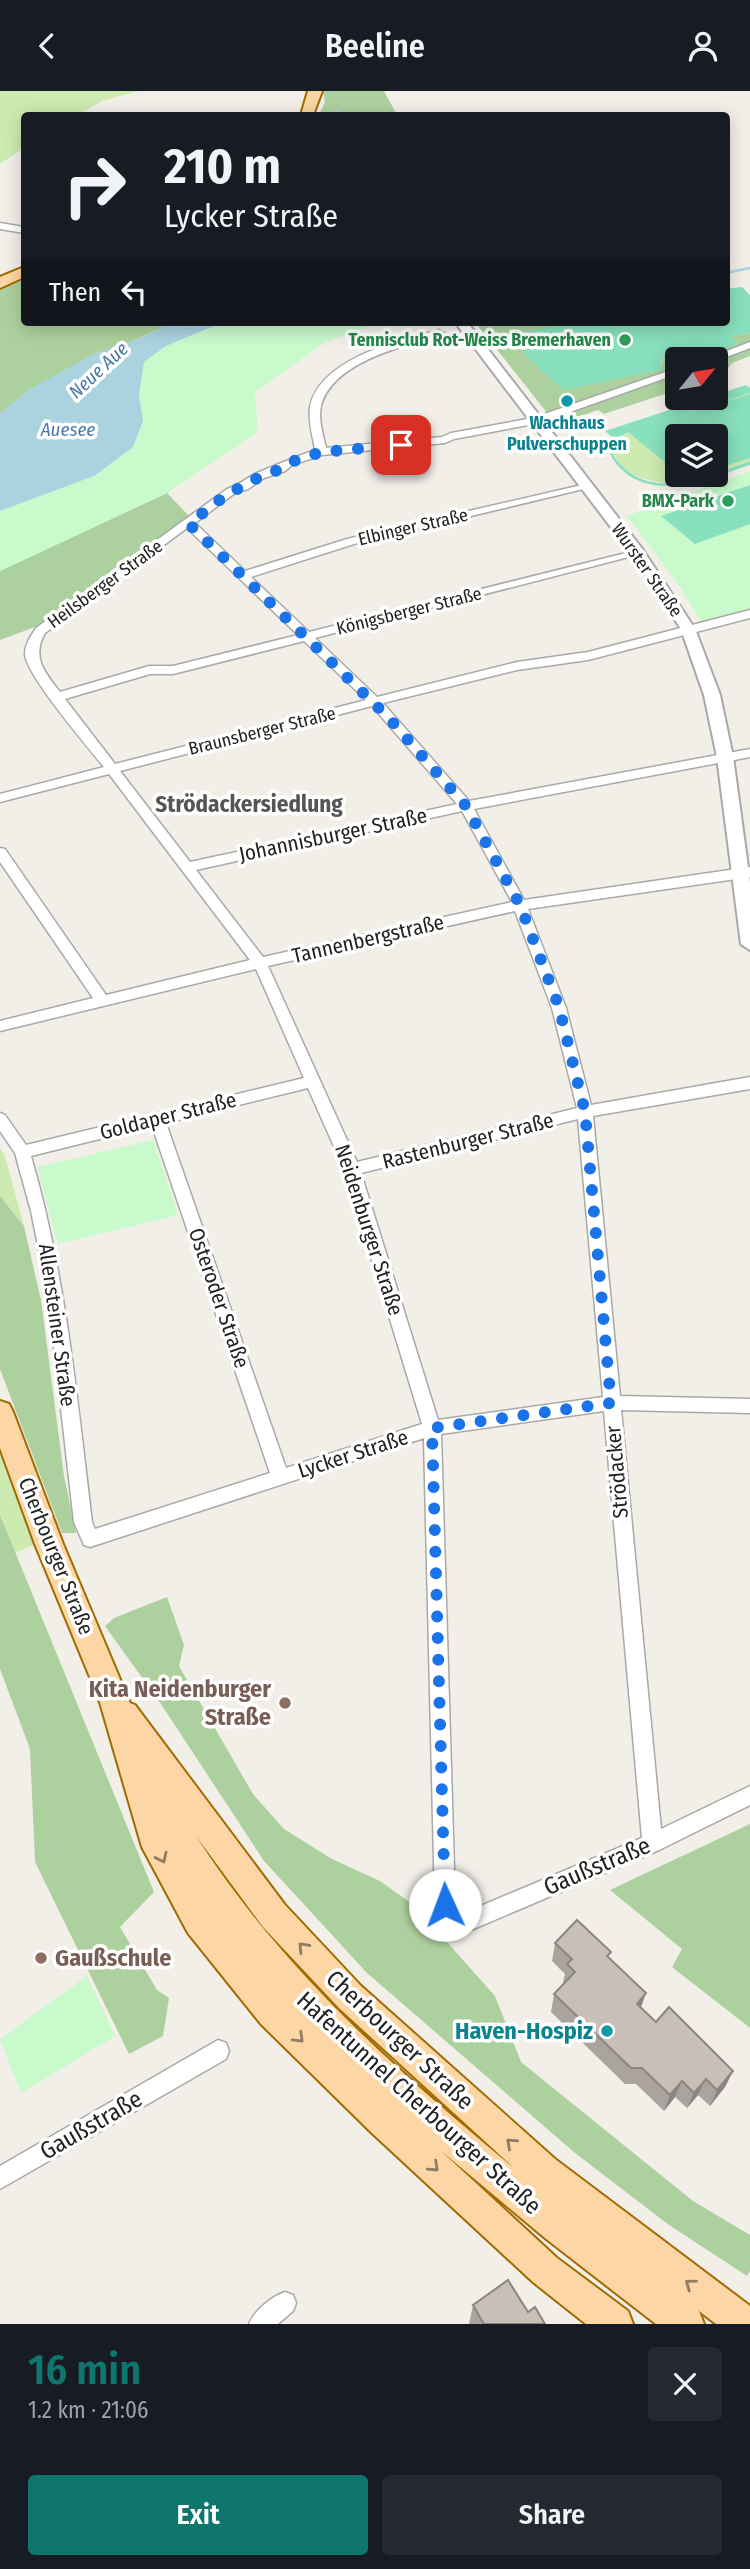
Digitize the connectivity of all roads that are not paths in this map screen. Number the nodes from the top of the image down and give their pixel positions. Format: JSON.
{"nodes":[{"id":1,"x":315,"y":91,"type":"edge"},
{"id":2,"x":308,"y":112,"type":"edge"},
{"id":3,"x":0,"y":226,"type":"edge"},
{"id":4,"x":21,"y":230,"type":"edge"},
{"id":5,"x":21,"y":273,"type":"edge"},
{"id":6,"x":0,"y":283,"type":"edge"},
{"id":7,"x":464,"y":326,"type":"edge"},
{"id":8,"x":439,"y":333,"type":"dead end"},
{"id":9,"x":750,"y":345,"type":"edge"},
{"id":10,"x":728,"y":353,"type":"edge"},
{"id":11,"x":665,"y":375,"type":"edge"},
{"id":12,"x":535,"y":421,"type":"junction"},
{"id":13,"x":321,"y":452,"type":"junction"},
{"id":14,"x":586,"y":487,"type":"junction"},
{"id":15,"x":189,"y":524,"type":"junction"},
{"id":16,"x":638,"y":553,"type":"junction"},
{"id":17,"x":243,"y":576,"type":"junction"},
{"id":18,"x":750,"y":614,"type":"edge"},
{"id":19,"x":688,"y":629,"type":"junction"},
{"id":20,"x":307,"y":637,"type":"junction"},
{"id":21,"x":32,"y":643,"type":"joint"},
{"id":22,"x":58,"y":697,"type":"junction"},
{"id":23,"x":375,"y":702,"type":"junction"},
{"id":24,"x":750,"y":753,"type":"edge"},
{"id":25,"x":725,"y":757,"type":"junction"},
{"id":26,"x":114,"y":769,"type":"junction"},
{"id":27,"x":0,"y":798,"type":"edge"},
{"id":28,"x":466,"y":806,"type":"junction"},
{"id":29,"x":0,"y":852,"type":"edge"},
{"id":30,"x":188,"y":867,"type":"junction"},
{"id":31,"x":745,"y":873,"type":"edge"},
{"id":32,"x":520,"y":905,"type":"junction"},
{"id":33,"x":750,"y":944,"type":"edge"},
{"id":34,"x":260,"y":963,"type":"junction"},
{"id":35,"x":102,"y":1001,"type":"junction"},
{"id":36,"x":0,"y":1026,"type":"edge"},
{"id":37,"x":313,"y":1081,"type":"junction"},
{"id":38,"x":750,"y":1083,"type":"edge"},
{"id":39,"x":585,"y":1112,"type":"junction"},
{"id":40,"x":0,"y":1119,"type":"edge"},
{"id":41,"x":158,"y":1119,"type":"junction"},
{"id":42,"x":22,"y":1152,"type":"junction"},
{"id":43,"x":352,"y":1169,"type":"junction"},
{"id":44,"x":611,"y":1403,"type":"junction"},
{"id":45,"x":750,"y":1406,"type":"edge"},
{"id":46,"x":0,"y":1412,"type":"edge"},
{"id":47,"x":432,"y":1428,"type":"junction"},
{"id":48,"x":280,"y":1477,"type":"junction"},
{"id":49,"x":89,"y":1539,"type":"joint"},
{"id":50,"x":114,"y":1699,"type":"junction"},
{"id":51,"x":750,"y":1795,"type":"edge"},
{"id":52,"x":652,"y":1843,"type":"junction"},
{"id":53,"x":445,"y":1905,"type":"joint"},
{"id":54,"x":218,"y":2051,"type":"dead end"},
{"id":55,"x":0,"y":2178,"type":"edge"},
{"id":56,"x":285,"y":2304,"type":"dead end"},
{"id":57,"x":261,"y":2324,"type":"edge"},
{"id":58,"x":615,"y":2324,"type":"edge"},
{"id":59,"x":685,"y":2324,"type":"edge"},
{"id":60,"x":745,"y":2324,"type":"edge"}],
"edges":[{"from":1,"to":2,"type":"main road"},
{"from":3,"to":4,"type":"street"},
{"from":5,"to":6,"type":"main road"},
{"from":7,"to":12,"type":"street","name":"Wurster Straße"},
{"from":8,"to":13,"type":"street"},
{"from":9,"to":10,"type":"street"},
{"from":11,"to":12,"type":"street","name":"Heilsberger Straße"},
{"from":12,"to":13,"type":"street","name":"Heilsberger Straße"},
{"from":12,"to":14,"type":"street","name":"Wurster Straße"},
{"from":13,"to":15,"type":"street","name":"Heilsberger Straße"},
{"from":14,"to":16,"type":"street","name":"Wurster Straße"},
{"from":14,"to":17,"type":"street","name":"Elbinger Straße"},
{"from":15,"to":17,"type":"street","name":"Strödacker"},
{"from":15,"to":21,"type":"street","name":"Heilsberger Straße"},
{"from":16,"to":19,"type":"street","name":"Wurster Straße"},
{"from":16,"to":20,"type":"street","name":"Königsberger Straße"},
{"from":17,"to":20,"type":"street","name":"Strödacker"},
{"from":18,"to":19,"type":"street","name":"Braunsberger Straße"},
{"from":19,"to":23,"type":"street","name":"Braunsberger Straße"},
{"from":19,"to":25,"type":"street","name":"Wurster Straße"},
{"from":20,"to":22,"type":"street","name":"Königsberger Straße"},
{"from":20,"to":23,"type":"street","name":"Strödacker"},
{"from":21,"to":22,"type":"street","name":"Neidenburger Straße"},
{"from":22,"to":26,"type":"street","name":"Neidenburger Straße"},
{"from":23,"to":26,"type":"street","name":"Braunsberger Straße"},
{"from":23,"to":28,"type":"street","name":"Strödacker"},
{"from":24,"to":25,"type":"street","name":"Johannisburger Straße"},
{"from":25,"to":28,"type":"street","name":"Johannisburger Straße"},
{"from":25,"to":31,"type":"street","name":"Wurster Straße"},
{"from":26,"to":27,"type":"street","name":"Braunsberger Straße"},
{"from":26,"to":30,"type":"street","name":"Neidenburger Straße"},
{"from":28,"to":30,"type":"street","name":"Johannisburger Straße"},
{"from":28,"to":32,"type":"street","name":"Strödacker"},
{"from":29,"to":35,"type":"street"},
{"from":30,"to":34,"type":"street","name":"Neidenburger Straße"},
{"from":31,"to":32,"type":"street","name":"Tannenbergstraße"},
{"from":31,"to":33,"type":"street","name":"Wurster Straße"},
{"from":32,"to":34,"type":"street","name":"Tannenbergstraße"},
{"from":32,"to":39,"type":"street","name":"Strödacker"},
{"from":34,"to":35,"type":"street","name":"Tannenbergstraße"},
{"from":34,"to":37,"type":"street","name":"Neidenburger Straße"},
{"from":35,"to":36,"type":"street","name":"Tannenbergstraße"},
{"from":37,"to":41,"type":"street","name":"Goldaper Straße"},
{"from":37,"to":43,"type":"street","name":"Neidenburger Straße"},
{"from":38,"to":39,"type":"street","name":"Rastenburger Straße"},
{"from":39,"to":43,"type":"street","name":"Rastenburger Straße"},
{"from":39,"to":44,"type":"street","name":"Strödacker"},
{"from":40,"to":42,"type":"street","name":"Allensteiner Straße"},
{"from":41,"to":42,"type":"street","name":"Goldaper Straße"},
{"from":41,"to":48,"type":"street","name":"Osteroder Straße"},
{"from":42,"to":49,"type":"street","name":"Allensteiner Straße"},
{"from":43,"to":47,"type":"street","name":"Neidenburger Straße"},
{"from":44,"to":45,"type":"street","name":"Lycker Straße"},
{"from":44,"to":47,"type":"street","name":"Lycker Straße"},
{"from":44,"to":52,"type":"street","name":"Strödacker"},
{"from":46,"to":50,"type":"main road","name":"Cherbourger Straße"},
{"from":47,"to":48,"type":"street","name":"Lycker Straße"},
{"from":47,"to":53,"type":"street","name":"Neidenburger Straße"},
{"from":48,"to":49,"type":"street","name":"Lycker Straße"},
{"from":50,"to":58,"type":"main road","name":"Cherbourger Straße","one_way":true},
{"from":50,"to":59,"type":"main road","name":"Hafentunnel Cherbourger Straße"},
{"from":60,"to":50,"type":"main road","name":"Cherbourger Straße","one_way":true},
{"from":51,"to":52,"type":"street","name":"Gaußstraße"},
{"from":52,"to":53,"type":"street","name":"Gaußstraße"},
{"from":54,"to":55,"type":"street","name":"Gaußstraße"},
{"from":56,"to":57,"type":"street"}]}
